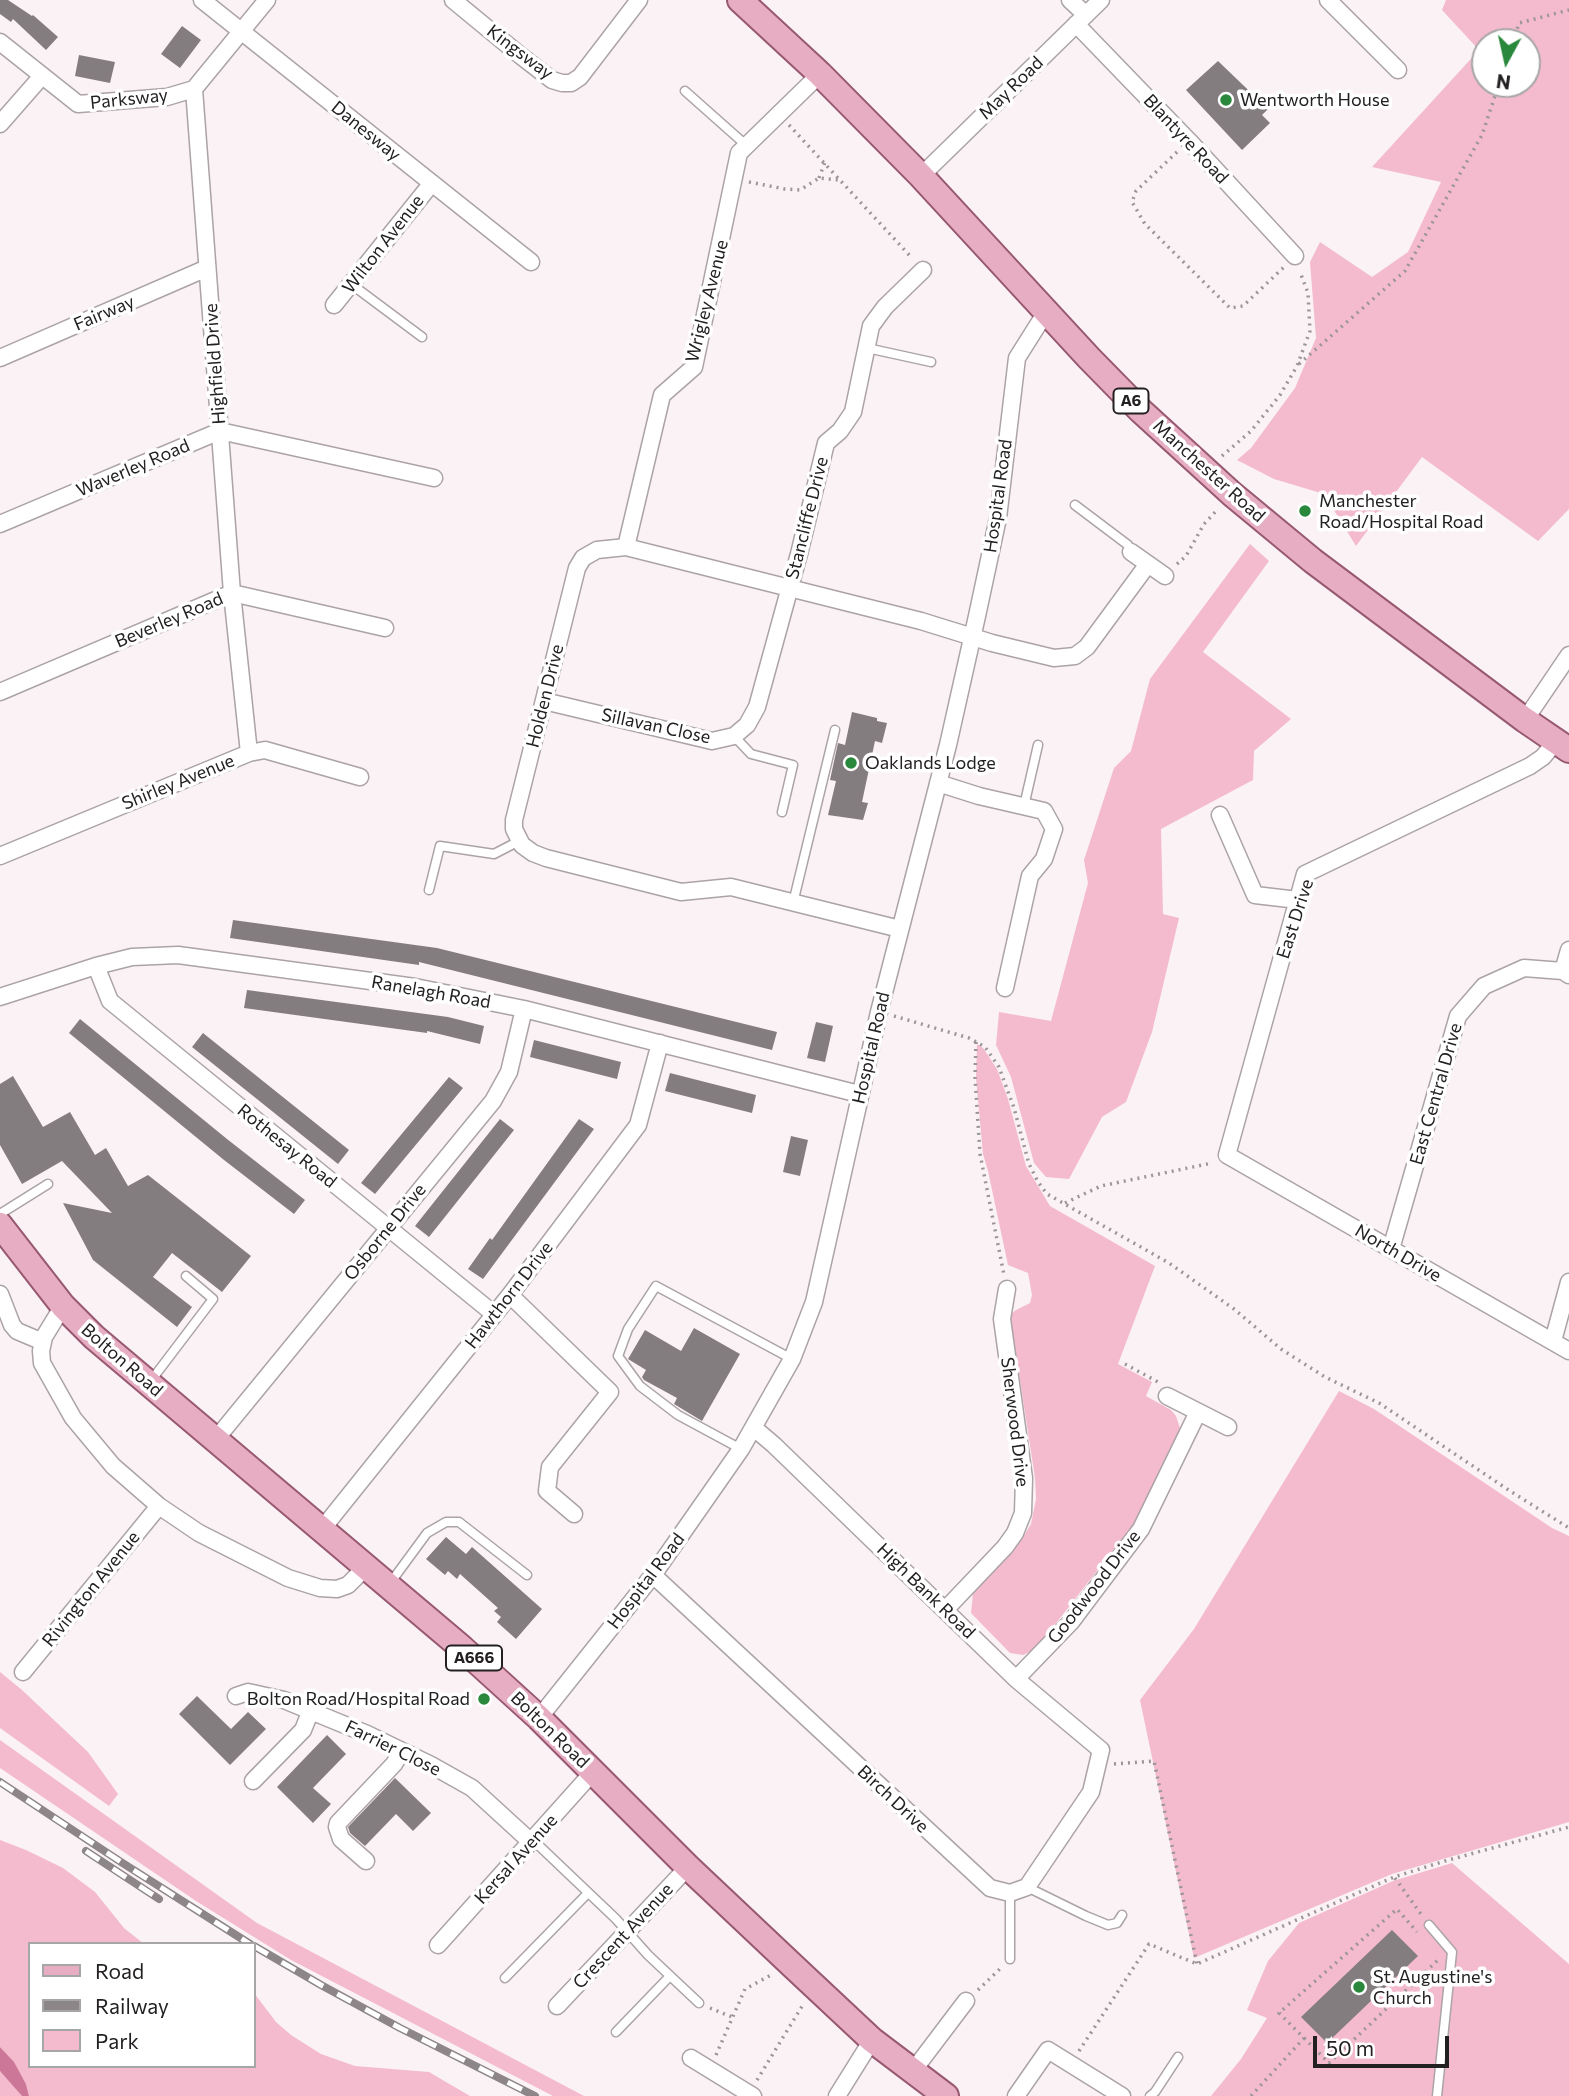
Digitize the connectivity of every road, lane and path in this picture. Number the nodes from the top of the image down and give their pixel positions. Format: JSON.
{"nodes":[{"id":1,"x":202,"y":0,"type":"edge"},
{"id":2,"x":267,"y":0,"type":"edge"},
{"id":3,"x":453,"y":0,"type":"edge"},
{"id":4,"x":639,"y":0,"type":"edge"},
{"id":5,"x":740,"y":0,"type":"edge"},
{"id":6,"x":1070,"y":0,"type":"edge"},
{"id":7,"x":1101,"y":0,"type":"edge"},
{"id":8,"x":1332,"y":1,"type":"edge"},
{"id":9,"x":1569,"y":10,"type":"edge"},
{"id":10,"x":1081,"y":20,"type":"junction"},
{"id":11,"x":1517,"y":28,"type":"edge"},
{"id":12,"x":240,"y":30,"type":"junction"},
{"id":13,"x":0,"y":42,"type":"edge"},
{"id":14,"x":1398,"y":70,"type":"dead end"},
{"id":15,"x":820,"y":74,"type":"junction"},
{"id":16,"x":42,"y":76,"type":"junction"},
{"id":17,"x":194,"y":89,"type":"junction"},
{"id":18,"x":685,"y":91,"type":"dead end"},
{"id":19,"x":1494,"y":98,"type":"edge"},
{"id":20,"x":780,"y":115,"type":"junction"},
{"id":21,"x":0,"y":124,"type":"edge"},
{"id":22,"x":1189,"y":141,"type":"junction"},
{"id":23,"x":747,"y":146,"type":"junction"},
{"id":24,"x":825,"y":162,"type":"junction"},
{"id":25,"x":921,"y":176,"type":"junction"},
{"id":26,"x":735,"y":178,"type":"junction"},
{"id":27,"x":819,"y":178,"type":"junction"},
{"id":28,"x":841,"y":180,"type":"junction"},
{"id":29,"x":432,"y":183,"type":"junction"},
{"id":30,"x":1295,"y":256,"type":"junction"},
{"id":31,"x":531,"y":262,"type":"dead end"},
{"id":32,"x":207,"y":268,"type":"junction"},
{"id":33,"x":923,"y":270,"type":"joint"},
{"id":34,"x":351,"y":284,"type":"junction"},
{"id":35,"x":334,"y":305,"type":"dead end"},
{"id":36,"x":1046,"y":312,"type":"junction"},
{"id":37,"x":422,"y":337,"type":"dead end"},
{"id":38,"x":867,"y":348,"type":"junction"},
{"id":39,"x":0,"y":358,"type":"edge"},
{"id":40,"x":932,"y":362,"type":"dead end"},
{"id":41,"x":1297,"y":366,"type":"junction"},
{"id":42,"x":220,"y":431,"type":"junction"},
{"id":43,"x":1205,"y":469,"type":"junction"},
{"id":44,"x":434,"y":478,"type":"dead end"},
{"id":45,"x":1232,"y":494,"type":"junction"},
{"id":46,"x":1075,"y":505,"type":"dead end"},
{"id":47,"x":0,"y":524,"type":"edge"},
{"id":48,"x":626,"y":547,"type":"junction"},
{"id":49,"x":1131,"y":552,"type":"joint"},
{"id":50,"x":1148,"y":564,"type":"junction"},
{"id":51,"x":1165,"y":576,"type":"joint"},
{"id":52,"x":789,"y":588,"type":"junction"},
{"id":53,"x":232,"y":593,"type":"junction"},
{"id":54,"x":385,"y":628,"type":"dead end"},
{"id":55,"x":972,"y":636,"type":"junction"},
{"id":56,"x":1569,"y":655,"type":"edge"},
{"id":57,"x":0,"y":692,"type":"edge"},
{"id":58,"x":544,"y":701,"type":"junction"},
{"id":59,"x":1525,"y":720,"type":"junction"},
{"id":60,"x":835,"y":730,"type":"dead end"},
{"id":61,"x":734,"y":736,"type":"junction"},
{"id":62,"x":1038,"y":745,"type":"dead end"},
{"id":63,"x":1562,"y":745,"type":"edge"},
{"id":64,"x":250,"y":753,"type":"junction"},
{"id":65,"x":360,"y":777,"type":"dead end"},
{"id":66,"x":938,"y":783,"type":"junction"},
{"id":67,"x":1024,"y":806,"type":"junction"},
{"id":68,"x":782,"y":812,"type":"dead end"},
{"id":69,"x":1220,"y":815,"type":"dead end"},
{"id":70,"x":519,"y":841,"type":"junction"},
{"id":71,"x":0,"y":856,"type":"edge"},
{"id":72,"x":429,"y":890,"type":"dead end"},
{"id":73,"x":1298,"y":900,"type":"junction"},
{"id":74,"x":793,"y":903,"type":"junction"},
{"id":75,"x":900,"y":929,"type":"junction"},
{"id":76,"x":1569,"y":950,"type":"edge"},
{"id":77,"x":96,"y":966,"type":"junction"},
{"id":78,"x":1566,"y":973,"type":"edge"},
{"id":79,"x":1005,"y":988,"type":"dead end"},
{"id":80,"x":0,"y":997,"type":"edge"},
{"id":81,"x":524,"y":1009,"type":"junction"},
{"id":82,"x":879,"y":1012,"type":"junction"},
{"id":83,"x":975,"y":1042,"type":"junction"},
{"id":84,"x":660,"y":1043,"type":"junction"},
{"id":85,"x":859,"y":1094,"type":"junction"},
{"id":86,"x":1227,"y":1155,"type":"joint"},
{"id":87,"x":1209,"y":1164,"type":"dead end"},
{"id":88,"x":48,"y":1184,"type":"dead end"},
{"id":89,"x":1064,"y":1204,"type":"junction"},
{"id":90,"x":0,"y":1214,"type":"edge"},
{"id":91,"x":0,"y":1225,"type":"edge"},
{"id":92,"x":388,"y":1229,"type":"junction"},
{"id":93,"x":1391,"y":1249,"type":"junction"},
{"id":94,"x":186,"y":1276,"type":"dead end"},
{"id":95,"x":1569,"y":1282,"type":"edge"},
{"id":96,"x":1007,"y":1289,"type":"joint"},
{"id":97,"x":0,"y":1294,"type":"edge"},
{"id":98,"x":510,"y":1296,"type":"junction"},
{"id":99,"x":63,"y":1306,"type":"junction"},
{"id":100,"x":494,"y":1314,"type":"junction"},
{"id":101,"x":1553,"y":1341,"type":"junction"},
{"id":102,"x":43,"y":1342,"type":"junction"},
{"id":103,"x":1569,"y":1351,"type":"edge"},
{"id":104,"x":792,"y":1359,"type":"junction"},
{"id":105,"x":1125,"y":1364,"type":"dead end"},
{"id":106,"x":148,"y":1384,"type":"junction"},
{"id":107,"x":1167,"y":1396,"type":"joint"},
{"id":108,"x":1198,"y":1412,"type":"junction"},
{"id":109,"x":1228,"y":1427,"type":"dead end"},
{"id":110,"x":754,"y":1428,"type":"junction"},
{"id":111,"x":216,"y":1439,"type":"junction"},
{"id":112,"x":741,"y":1449,"type":"junction"},
{"id":113,"x":159,"y":1506,"type":"junction"},
{"id":114,"x":574,"y":1514,"type":"dead end"},
{"id":115,"x":323,"y":1528,"type":"junction"},
{"id":116,"x":1569,"y":1528,"type":"edge"},
{"id":117,"x":367,"y":1566,"type":"junction"},
{"id":118,"x":527,"y":1575,"type":"dead end"},
{"id":119,"x":653,"y":1575,"type":"junction"},
{"id":120,"x":389,"y":1585,"type":"junction"},
{"id":121,"x":945,"y":1610,"type":"junction"},
{"id":122,"x":23,"y":1672,"type":"dead end"},
{"id":123,"x":1016,"y":1679,"type":"junction"},
{"id":124,"x":236,"y":1696,"type":"dead end"},
{"id":125,"x":311,"y":1710,"type":"junction"},
{"id":126,"x":539,"y":1718,"type":"junction"},
{"id":127,"x":402,"y":1751,"type":"junction"},
{"id":128,"x":1099,"y":1758,"type":"junction"},
{"id":129,"x":593,"y":1772,"type":"junction"},
{"id":130,"x":253,"y":1782,"type":"dead end"},
{"id":131,"x":1569,"y":1827,"type":"edge"},
{"id":132,"x":532,"y":1841,"type":"junction"},
{"id":133,"x":366,"y":1861,"type":"dead end"},
{"id":134,"x":688,"y":1867,"type":"junction"},
{"id":135,"x":1394,"y":1877,"type":"junction"},
{"id":136,"x":1027,"y":1887,"type":"junction"},
{"id":137,"x":588,"y":1893,"type":"junction"},
{"id":138,"x":1010,"y":1893,"type":"junction"},
{"id":139,"x":1122,"y":1915,"type":"dead end"},
{"id":140,"x":1429,"y":1925,"type":"junction"},
{"id":141,"x":627,"y":1932,"type":"junction"},
{"id":142,"x":438,"y":1945,"type":"dead end"},
{"id":143,"x":1433,"y":1950,"type":"dead end"},
{"id":144,"x":1010,"y":1959,"type":"joint"},
{"id":145,"x":790,"y":1964,"type":"junction"},
{"id":146,"x":1197,"y":1964,"type":"junction"},
{"id":147,"x":670,"y":1976,"type":"junction"},
{"id":148,"x":505,"y":1978,"type":"dead end"},
{"id":149,"x":814,"y":1986,"type":"junction"},
{"id":150,"x":966,"y":2001,"type":"joint"},
{"id":151,"x":699,"y":2003,"type":"joint"},
{"id":152,"x":557,"y":2006,"type":"dead end"},
{"id":153,"x":732,"y":2017,"type":"junction"},
{"id":154,"x":616,"y":2032,"type":"dead end"},
{"id":155,"x":1304,"y":2038,"type":"junction"},
{"id":156,"x":872,"y":2040,"type":"junction"},
{"id":157,"x":1178,"y":2057,"type":"dead end"},
{"id":158,"x":691,"y":2058,"type":"dead end"},
{"id":159,"x":1070,"y":2064,"type":"junction"},
{"id":160,"x":709,"y":2070,"type":"junction"},
{"id":161,"x":913,"y":2071,"type":"junction"},
{"id":162,"x":751,"y":2095,"type":"edge"},
{"id":163,"x":836,"y":2096,"type":"edge"},
{"id":164,"x":946,"y":2096,"type":"edge"},
{"id":165,"x":1016,"y":2096,"type":"edge"},
{"id":166,"x":1122,"y":2096,"type":"edge"},
{"id":167,"x":1150,"y":2096,"type":"edge"},
{"id":168,"x":1251,"y":2096,"type":"edge"},
{"id":169,"x":1437,"y":2096,"type":"edge"}],
"edges":[{"from":1,"to":12,"type":"street","name":"Danesway"},
{"from":2,"to":12,"type":"street"},
{"from":3,"to":4,"type":"street","name":"Kingsway"},
{"from":5,"to":15,"type":"main road","name":"Manchester Road","number":"A6"},
{"from":6,"to":10,"type":"street","name":"Blantyre Road"},
{"from":7,"to":10,"type":"street","name":"May Road"},
{"from":8,"to":14,"type":"street"},
{"from":9,"to":11,"type":"path"},
{"from":10,"to":22,"type":"street","name":"Blantyre Road"},
{"from":10,"to":25,"type":"street","name":"May Road"},
{"from":12,"to":17,"type":"street"},
{"from":12,"to":29,"type":"street","name":"Danesway"},
{"from":13,"to":16,"type":"street","name":"Parksway"},
{"from":15,"to":20,"type":"street","name":"Wrigley Avenue"},
{"from":15,"to":25,"type":"main road","name":"Manchester Road","number":"A6"},
{"from":16,"to":17,"type":"street","name":"Parksway"},
{"from":16,"to":21,"type":"street"},
{"from":17,"to":32,"type":"street","name":"Highfield Drive"},
{"from":18,"to":23,"type":"lane"},
{"from":19,"to":41,"type":"path"},
{"from":20,"to":23,"type":"street","name":"Wrigley Avenue"},
{"from":20,"to":24,"type":"path"},
{"from":22,"to":30,"type":"street","name":"Blantyre Road"},
{"from":22,"to":30,"type":"path"},
{"from":23,"to":26,"type":"street","name":"Wrigley Avenue"},
{"from":24,"to":27,"type":"path"},
{"from":24,"to":28,"type":"path"},
{"from":25,"to":36,"type":"main road","name":"Manchester Road","number":"A6"},
{"from":26,"to":27,"type":"path"},
{"from":26,"to":48,"type":"street","name":"Wrigley Avenue"},
{"from":27,"to":28,"type":"path"},
{"from":28,"to":33,"type":"path"},
{"from":29,"to":31,"type":"street","name":"Danesway"},
{"from":29,"to":34,"type":"street","name":"Wilton Avenue"},
{"from":30,"to":41,"type":"path"},
{"from":32,"to":39,"type":"street","name":"Fairway"},
{"from":32,"to":42,"type":"street","name":"Highfield Drive"},
{"from":33,"to":38,"type":"street","name":"Stancliffe Drive"},
{"from":34,"to":35,"type":"street","name":"Wilton Avenue"},
{"from":34,"to":37,"type":"lane"},
{"from":36,"to":43,"type":"main road","name":"Manchester Road","number":"A6"},
{"from":36,"to":55,"type":"street","name":"Hospital Road"},
{"from":38,"to":40,"type":"lane"},
{"from":38,"to":52,"type":"street","name":"Stancliffe Drive"},
{"from":41,"to":43,"type":"path"},
{"from":42,"to":44,"type":"street"},
{"from":42,"to":47,"type":"street","name":"Waverley Road"},
{"from":42,"to":53,"type":"street","name":"Highfield Drive"},
{"from":43,"to":45,"type":"main road","name":"Manchester Road","number":"A6"},
{"from":45,"to":51,"type":"path"},
{"from":45,"to":59,"type":"main road","name":"Manchester Road","number":"A6"},
{"from":46,"to":49,"type":"lane"},
{"from":48,"to":52,"type":"street","name":"Holden Drive"},
{"from":48,"to":58,"type":"street","name":"Holden Drive"},
{"from":49,"to":50,"type":"street"},
{"from":50,"to":51,"type":"street"},
{"from":50,"to":55,"type":"street","name":"Holden Drive"},
{"from":52,"to":55,"type":"street","name":"Holden Drive"},
{"from":52,"to":61,"type":"street","name":"Sillavan Close"},
{"from":53,"to":54,"type":"street","name":"Beverley Road"},
{"from":53,"to":57,"type":"street","name":"Beverley Road"},
{"from":53,"to":64,"type":"street","name":"Highfield Drive"},
{"from":55,"to":66,"type":"street","name":"Hospital Road"},
{"from":56,"to":59,"type":"street"},
{"from":58,"to":61,"type":"street","name":"Sillavan Close"},
{"from":58,"to":70,"type":"street","name":"Holden Drive"},
{"from":59,"to":63,"type":"main road","name":"Manchester Road","number":"A6"},
{"from":60,"to":74,"type":"lane"},
{"from":61,"to":68,"type":"lane"},
{"from":62,"to":67,"type":"lane"},
{"from":63,"to":73,"type":"street","name":"East Drive"},
{"from":64,"to":65,"type":"street","name":"Shirley Avenue"},
{"from":64,"to":71,"type":"street","name":"Shirley Avenue"},
{"from":66,"to":67,"type":"street"},
{"from":66,"to":75,"type":"street","name":"Hospital Road"},
{"from":67,"to":79,"type":"street"},
{"from":69,"to":73,"type":"street"},
{"from":70,"to":72,"type":"lane"},
{"from":70,"to":74,"type":"street"},
{"from":73,"to":86,"type":"street","name":"East Drive"},
{"from":74,"to":75,"type":"street"},
{"from":75,"to":82,"type":"street","name":"Hospital Road"},
{"from":76,"to":78,"type":"street"},
{"from":77,"to":80,"type":"street","name":"Ranelagh Road"},
{"from":77,"to":81,"type":"street","name":"Ranelagh Road"},
{"from":77,"to":92,"type":"street","name":"Rothesay Road"},
{"from":78,"to":93,"type":"street","name":"East Central Drive"},
{"from":81,"to":84,"type":"street","name":"Ranelagh Road"},
{"from":81,"to":92,"type":"street","name":"Osborne Drive"},
{"from":82,"to":83,"type":"path"},
{"from":82,"to":85,"type":"street","name":"Hospital Road"},
{"from":83,"to":89,"type":"path"},
{"from":83,"to":96,"type":"path"},
{"from":84,"to":85,"type":"street","name":"Ranelagh Road"},
{"from":84,"to":98,"type":"street","name":"Hawthorn Drive"},
{"from":85,"to":104,"type":"street","name":"Hospital Road"},
{"from":86,"to":93,"type":"street","name":"North Drive"},
{"from":87,"to":89,"type":"path"},
{"from":88,"to":90,"type":"lane"},
{"from":89,"to":116,"type":"path"},
{"from":91,"to":99,"type":"main road","name":"Bolton Road","number":"A666"},
{"from":92,"to":100,"type":"street","name":"Rothesay Road"},
{"from":92,"to":111,"type":"street","name":"Osborne Drive"},
{"from":93,"to":101,"type":"street","name":"North Drive"},
{"from":94,"to":106,"type":"lane"},
{"from":95,"to":101,"type":"street"},
{"from":96,"to":121,"type":"street","name":"Sherwood Drive"},
{"from":97,"to":102,"type":"street"},
{"from":98,"to":100,"type":"street","name":"Hawthorn Drive"},
{"from":98,"to":114,"type":"street"},
{"from":99,"to":102,"type":"street"},
{"from":99,"to":106,"type":"main road","name":"Bolton Road","number":"A666"},
{"from":100,"to":115,"type":"street","name":"Hawthorn Drive"},
{"from":101,"to":103,"type":"street","name":"North Drive"},
{"from":102,"to":113,"type":"street"},
{"from":104,"to":110,"type":"street","name":"Hospital Road"},
{"from":104,"to":112,"type":"lane"},
{"from":105,"to":107,"type":"path"},
{"from":106,"to":111,"type":"main road","name":"Bolton Road","number":"A666"},
{"from":107,"to":108,"type":"street"},
{"from":108,"to":109,"type":"street"},
{"from":108,"to":123,"type":"street","name":"Goodwood Drive"},
{"from":110,"to":112,"type":"street","name":"Hospital Road"},
{"from":110,"to":121,"type":"street","name":"High Bank Road"},
{"from":111,"to":115,"type":"main road","name":"Bolton Road","number":"A666"},
{"from":112,"to":119,"type":"street","name":"Hospital Road"},
{"from":113,"to":117,"type":"street"},
{"from":113,"to":122,"type":"street","name":"Rivington Avenue"},
{"from":115,"to":117,"type":"main road","name":"Bolton Road","number":"A666"},
{"from":117,"to":120,"type":"main road","name":"Bolton Road","number":"A666"},
{"from":118,"to":120,"type":"lane"},
{"from":119,"to":126,"type":"street","name":"Hospital Road"},
{"from":119,"to":138,"type":"street","name":"Birch Drive"},
{"from":120,"to":126,"type":"main road","name":"Bolton Road","number":"A666"},
{"from":121,"to":123,"type":"street","name":"High Bank Road"},
{"from":123,"to":128,"type":"street","name":"High Bank Road"},
{"from":124,"to":125,"type":"street","name":"Farrier Close"},
{"from":125,"to":127,"type":"street","name":"Farrier Close"},
{"from":125,"to":130,"type":"street"},
{"from":126,"to":129,"type":"main road","name":"Bolton Road","number":"A666"},
{"from":127,"to":132,"type":"street","name":"Farrier Close"},
{"from":127,"to":133,"type":"street"},
{"from":128,"to":136,"type":"street"},
{"from":128,"to":146,"type":"path"},
{"from":129,"to":132,"type":"street","name":"Kersal Avenue"},
{"from":129,"to":134,"type":"main road","name":"Bolton Road","number":"A666"},
{"from":131,"to":135,"type":"path"},
{"from":132,"to":137,"type":"lane"},
{"from":132,"to":142,"type":"street","name":"Kersal Avenue"},
{"from":134,"to":141,"type":"street","name":"Crescent Avenue"},
{"from":134,"to":145,"type":"main road","name":"Bolton Road","number":"A666"},
{"from":135,"to":140,"type":"path"},
{"from":135,"to":146,"type":"path"},
{"from":136,"to":138,"type":"street"},
{"from":136,"to":139,"type":"lane"},
{"from":137,"to":141,"type":"lane"},
{"from":137,"to":148,"type":"lane"},
{"from":138,"to":144,"type":"lane"},
{"from":140,"to":155,"type":"path"},
{"from":140,"to":169,"type":"lane"},
{"from":141,"to":147,"type":"lane"},
{"from":141,"to":152,"type":"street","name":"Crescent Avenue"},
{"from":143,"to":155,"type":"path"},
{"from":144,"to":150,"type":"path"},
{"from":145,"to":149,"type":"main road","name":"Bolton Road","number":"A666"},
{"from":145,"to":153,"type":"path"},
{"from":146,"to":159,"type":"path"},
{"from":147,"to":151,"type":"lane"},
{"from":147,"to":154,"type":"lane"},
{"from":149,"to":156,"type":"main road","name":"Bolton Road","number":"A666"},
{"from":149,"to":162,"type":"path"},
{"from":150,"to":161,"type":"street"},
{"from":151,"to":153,"type":"path"},
{"from":153,"to":160,"type":"path"},
{"from":155,"to":168,"type":"path"},
{"from":156,"to":161,"type":"main road","name":"Bolton Road","number":"A666"},
{"from":156,"to":163,"type":"street"},
{"from":157,"to":167,"type":"lane"},
{"from":158,"to":160,"type":"street"},
{"from":159,"to":165,"type":"street"},
{"from":159,"to":166,"type":"street"},
{"from":160,"to":162,"type":"street"},
{"from":161,"to":164,"type":"main road","name":"Bolton Road","number":"A666"}]}
